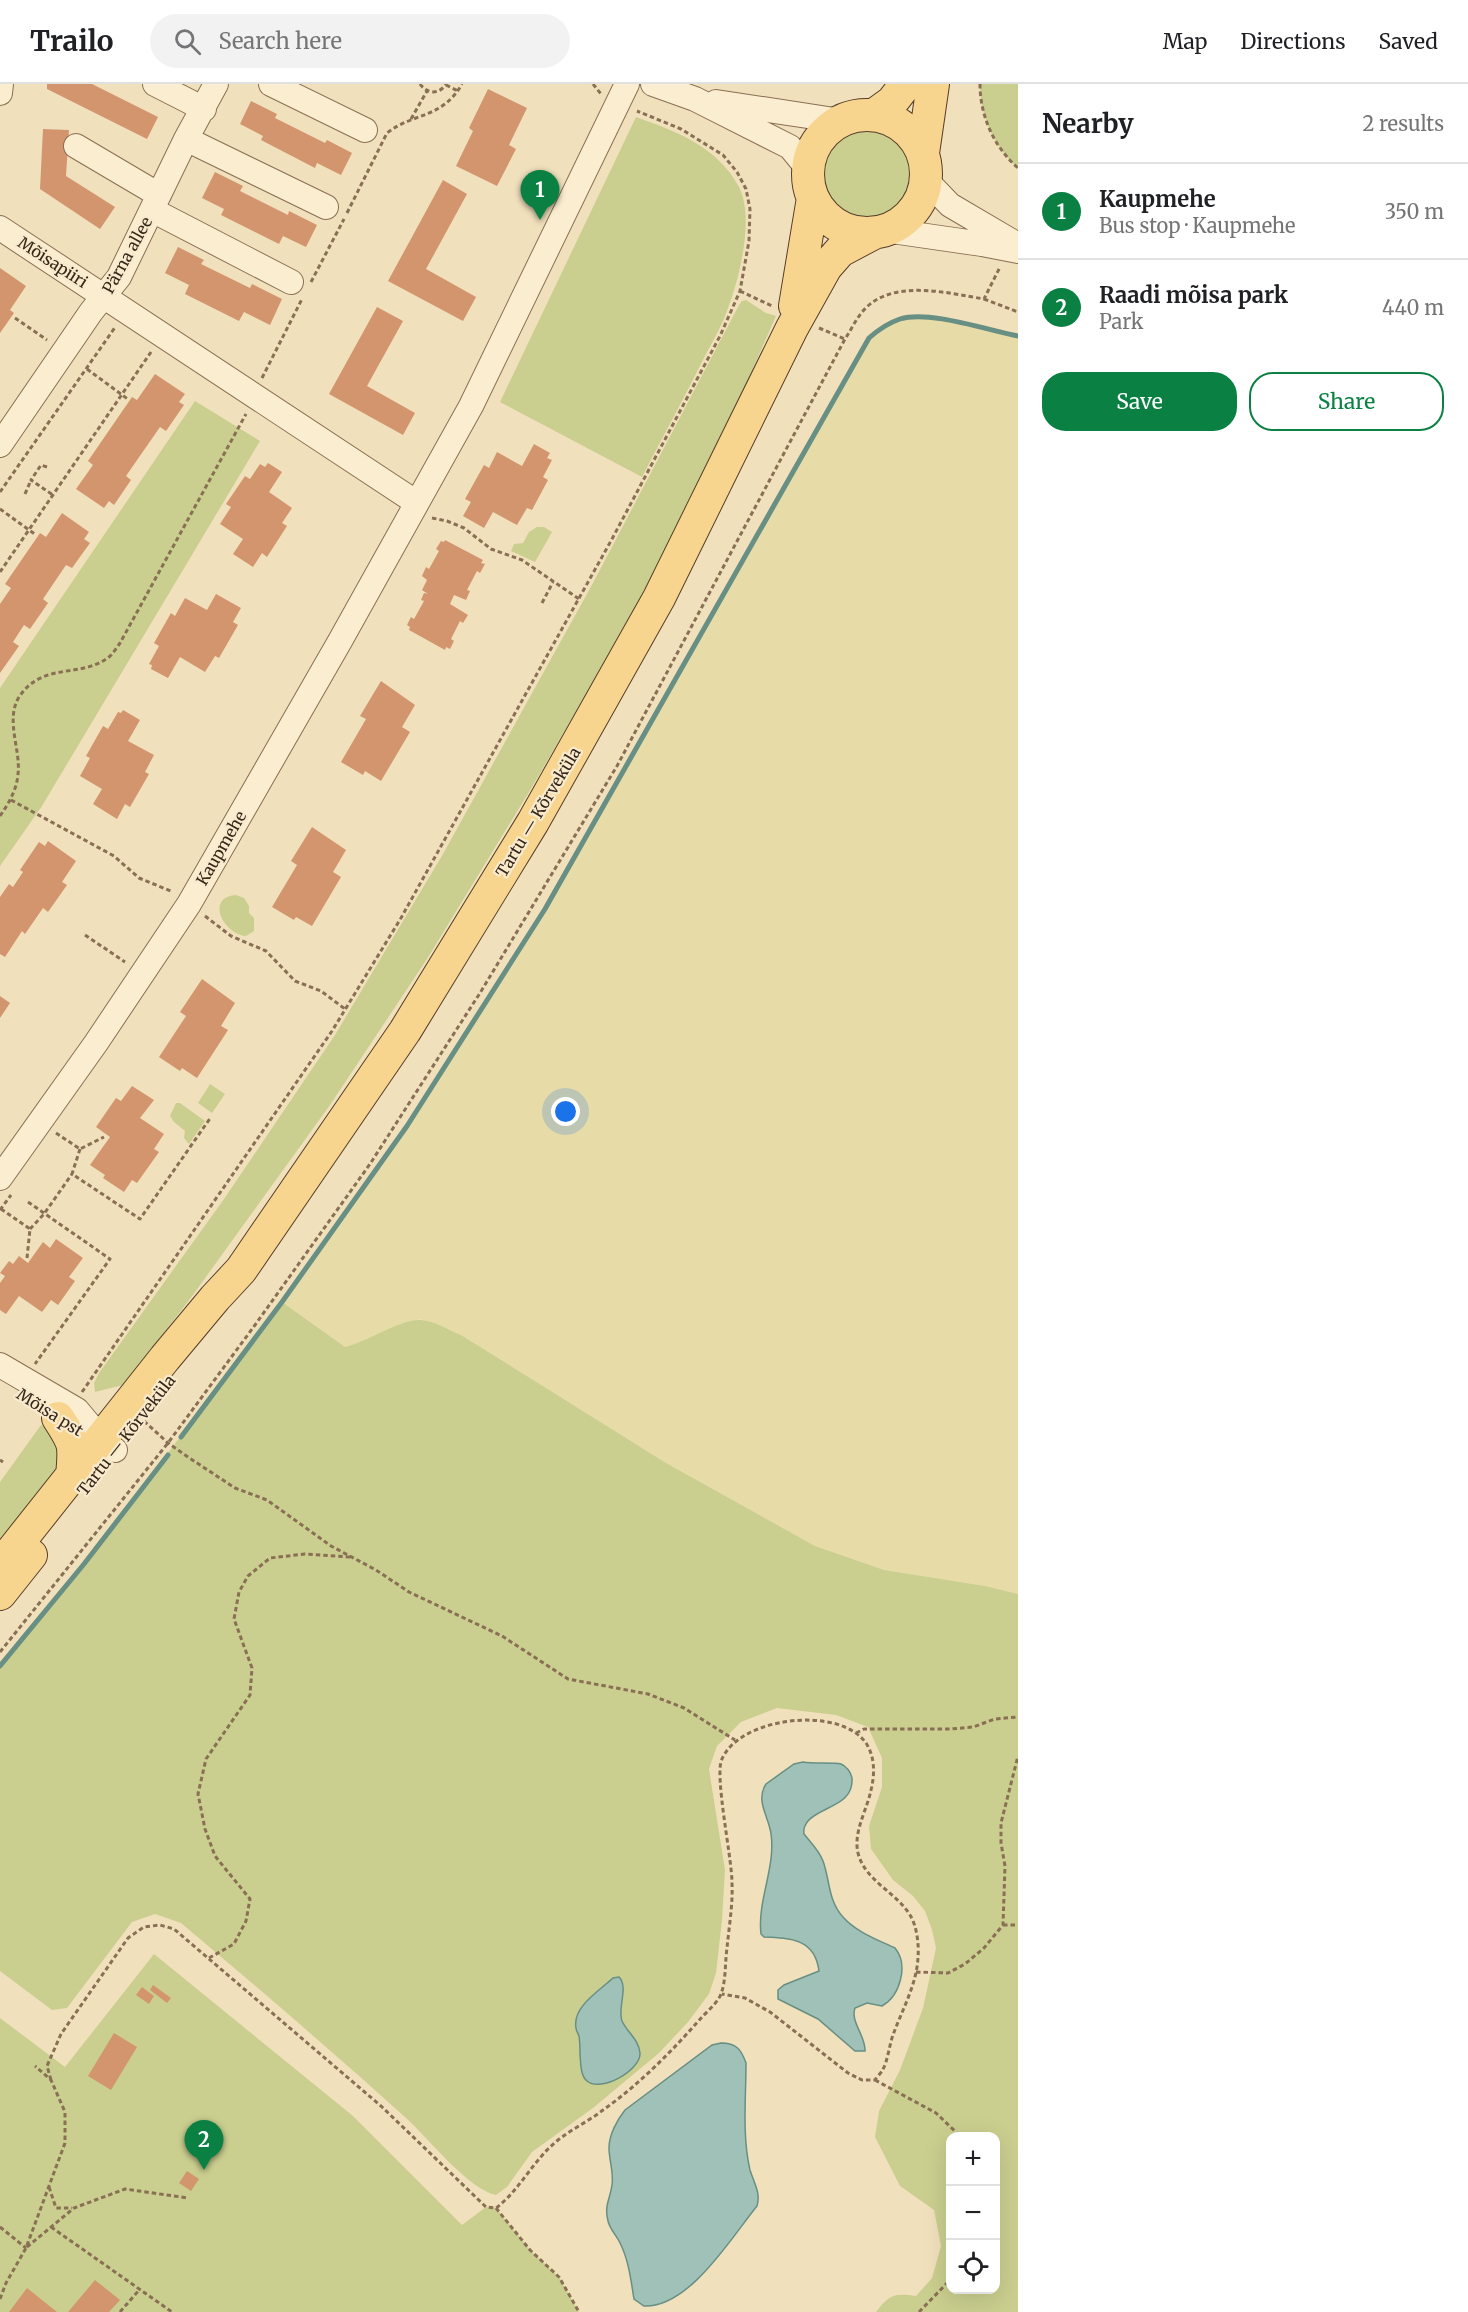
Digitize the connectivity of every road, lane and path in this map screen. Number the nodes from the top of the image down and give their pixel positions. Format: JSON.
{"nodes":[{"id":1,"x":1,"y":84,"type":"edge"},
{"id":2,"x":155,"y":84,"type":"edge"},
{"id":3,"x":216,"y":84,"type":"edge"},
{"id":4,"x":271,"y":84,"type":"edge"},
{"id":5,"x":420,"y":84,"type":"edge"},
{"id":6,"x":446,"y":84,"type":"edge"},
{"id":7,"x":462,"y":84,"type":"edge"},
{"id":8,"x":593,"y":84,"type":"edge"},
{"id":9,"x":653,"y":84,"type":"edge"},
{"id":10,"x":906,"y":84,"type":"edge"},
{"id":11,"x":933,"y":84,"type":"edge"},
{"id":12,"x":980,"y":84,"type":"edge"},
{"id":13,"x":427,"y":91,"type":"junction"},
{"id":14,"x":458,"y":91,"type":"junction"},
{"id":15,"x":0,"y":93,"type":"edge"},
{"id":16,"x":612,"y":95,"type":"edge"},
{"id":17,"x":695,"y":99,"type":"junction"},
{"id":18,"x":204,"y":109,"type":"junction"},
{"id":19,"x":874,"y":115,"type":"junction"},
{"id":20,"x":410,"y":121,"type":"junction"},
{"id":21,"x":841,"y":121,"type":"junction"},
{"id":22,"x":365,"y":130,"type":"dead end"},
{"id":23,"x":186,"y":139,"type":"junction"},
{"id":24,"x":76,"y":146,"type":"dead end"},
{"id":25,"x":925,"y":167,"type":"junction"},
{"id":26,"x":1018,"y":168,"type":"edge"},
{"id":27,"x":811,"y":184,"type":"junction"},
{"id":28,"x":155,"y":202,"type":"junction"},
{"id":29,"x":326,"y":207,"type":"dead end"},
{"id":30,"x":0,"y":228,"type":"edge"},
{"id":31,"x":880,"y":232,"type":"junction"},
{"id":32,"x":1013,"y":252,"type":"edge"},
{"id":33,"x":302,"y":287,"type":"junction"},
{"id":34,"x":740,"y":291,"type":"junction"},
{"id":35,"x":105,"y":296,"type":"junction"},
{"id":36,"x":984,"y":299,"type":"junction"},
{"id":37,"x":1018,"y":312,"type":"edge"},
{"id":38,"x":15,"y":318,"type":"dead end"},
{"id":39,"x":795,"y":321,"type":"junction"},
{"id":40,"x":845,"y":339,"type":"junction"},
{"id":41,"x":48,"y":341,"type":"dead end"},
{"id":42,"x":151,"y":352,"type":"dead end"},
{"id":43,"x":87,"y":369,"type":"dead end"},
{"id":44,"x":254,"y":394,"type":"junction"},
{"id":45,"x":122,"y":395,"type":"junction"},
{"id":46,"x":129,"y":400,"type":"dead end"},
{"id":47,"x":0,"y":445,"type":"edge"},
{"id":48,"x":47,"y":467,"type":"dead end"},
{"id":49,"x":32,"y":480,"type":"junction"},
{"id":50,"x":25,"y":494,"type":"dead end"},
{"id":51,"x":53,"y":495,"type":"junction"},
{"id":52,"x":0,"y":509,"type":"edge"},
{"id":53,"x":422,"y":513,"type":"junction"},
{"id":54,"x":29,"y":530,"type":"junction"},
{"id":55,"x":36,"y":535,"type":"dead end"},
{"id":56,"x":0,"y":572,"type":"edge"},
{"id":57,"x":553,"y":582,"type":"junction"},
{"id":58,"x":579,"y":598,"type":"junction"},
{"id":59,"x":542,"y":603,"type":"dead end"},
{"id":60,"x":0,"y":816,"type":"edge"},
{"id":61,"x":177,"y":883,"type":"dead end"},
{"id":62,"x":166,"y":900,"type":"dead end"},
{"id":63,"x":85,"y":935,"type":"dead end"},
{"id":64,"x":131,"y":953,"type":"dead end"},
{"id":65,"x":211,"y":1117,"type":"dead end"},
{"id":66,"x":55,"y":1132,"type":"dead end"},
{"id":67,"x":104,"y":1137,"type":"dead end"},
{"id":68,"x":80,"y":1149,"type":"junction"},
{"id":69,"x":4,"y":1170,"type":"edge"},
{"id":70,"x":72,"y":1174,"type":"junction"},
{"id":71,"x":28,"y":1202,"type":"dead end"},
{"id":72,"x":1,"y":1209,"type":"edge"},
{"id":73,"x":44,"y":1214,"type":"junction"},
{"id":74,"x":30,"y":1229,"type":"junction"},
{"id":75,"x":27,"y":1258,"type":"dead end"},
{"id":76,"x":0,"y":1365,"type":"edge"},
{"id":77,"x":32,"y":1368,"type":"dead end"},
{"id":78,"x":0,"y":1380,"type":"edge"},
{"id":79,"x":74,"y":1390,"type":"dead end"},
{"id":80,"x":58,"y":1418,"type":"junction"},
{"id":81,"x":168,"y":1443,"type":"junction"},
{"id":82,"x":108,"y":1445,"type":"junction"},
{"id":83,"x":72,"y":1476,"type":"junction"},
{"id":84,"x":353,"y":1557,"type":"junction"},
{"id":85,"x":0,"y":1566,"type":"edge"},
{"id":86,"x":0,"y":1594,"type":"edge"},
{"id":87,"x":0,"y":1652,"type":"edge"},
{"id":88,"x":1018,"y":1718,"type":"edge"},
{"id":89,"x":856,"y":1733,"type":"junction"},
{"id":90,"x":735,"y":1740,"type":"junction"},
{"id":91,"x":1018,"y":1756,"type":"edge"},
{"id":92,"x":1003,"y":1925,"type":"junction"},
{"id":93,"x":1018,"y":1925,"type":"edge"},
{"id":94,"x":209,"y":1958,"type":"junction"},
{"id":95,"x":916,"y":1972,"type":"junction"},
{"id":96,"x":722,"y":1994,"type":"junction"},
{"id":97,"x":35,"y":2066,"type":"dead end"},
{"id":98,"x":51,"y":2080,"type":"junction"},
{"id":99,"x":875,"y":2080,"type":"junction"},
{"id":100,"x":956,"y":2132,"type":"edge"},
{"id":101,"x":49,"y":2187,"type":"junction"},
{"id":102,"x":188,"y":2198,"type":"dead end"},
{"id":103,"x":74,"y":2208,"type":"junction"},
{"id":104,"x":496,"y":2208,"type":"junction"},
{"id":105,"x":0,"y":2227,"type":"edge"},
{"id":106,"x":51,"y":2227,"type":"junction"},
{"id":107,"x":26,"y":2248,"type":"junction"},
{"id":108,"x":946,"y":2285,"type":"edge"},
{"id":109,"x":140,"y":2289,"type":"junction"},
{"id":110,"x":0,"y":2299,"type":"edge"},
{"id":111,"x":120,"y":2312,"type":"edge"},
{"id":112,"x":172,"y":2312,"type":"edge"},
{"id":113,"x":579,"y":2312,"type":"edge"},
{"id":114,"x":919,"y":2312,"type":"edge"}],
"edges":[{"from":1,"to":15,"type":"street"},
{"from":2,"to":18,"type":"street"},
{"from":3,"to":18,"type":"street","name":"Pärna allee"},
{"from":4,"to":22,"type":"street"},
{"from":5,"to":13,"type":"path"},
{"from":6,"to":13,"type":"path"},
{"from":6,"to":14,"type":"path"},
{"from":7,"to":14,"type":"path"},
{"from":8,"to":16,"type":"path"},
{"from":9,"to":17,"type":"street"},
{"from":10,"to":19,"type":"main road"},
{"from":11,"to":25,"type":"main road"},
{"from":12,"to":26,"type":"path"},
{"from":13,"to":20,"type":"path"},
{"from":14,"to":20,"type":"path"},
{"from":16,"to":34,"type":"path"},
{"from":16,"to":53,"type":"street","name":"Kaupmehe"},
{"from":17,"to":21,"type":"street"},
{"from":17,"to":27,"type":"street"},
{"from":18,"to":23,"type":"street","name":"Pärna allee"},
{"from":19,"to":21,"type":"main road"},
{"from":19,"to":25,"type":"main road"},
{"from":20,"to":33,"type":"path"},
{"from":21,"to":27,"type":"main road"},
{"from":23,"to":28,"type":"street","name":"Pärna allee"},
{"from":23,"to":29,"type":"street"},
{"from":24,"to":28,"type":"street"},
{"from":25,"to":31,"type":"main road"},
{"from":25,"to":32,"type":"street"},
{"from":27,"to":31,"type":"main road"},
{"from":27,"to":39,"type":"main road","name":"Tartu — Kõrveküla"},
{"from":28,"to":33,"type":"street"},
{"from":28,"to":35,"type":"street","name":"Pärna allee"},
{"from":30,"to":35,"type":"street","name":"Mõisapiiri"},
{"from":31,"to":32,"type":"street"},
{"from":31,"to":39,"type":"main road","name":"Tartu — Kõrveküla"},
{"from":32,"to":36,"type":"path"},
{"from":33,"to":44,"type":"path"},
{"from":34,"to":39,"type":"path"},
{"from":34,"to":58,"type":"path"},
{"from":35,"to":44,"type":"street"},
{"from":35,"to":47,"type":"street","name":"Pärna allee"},
{"from":36,"to":37,"type":"path"},
{"from":36,"to":40,"type":"path"},
{"from":38,"to":41,"type":"path"},
{"from":39,"to":40,"type":"path"},
{"from":39,"to":82,"type":"main road","name":"Tartu — Kõrveküla"},
{"from":40,"to":81,"type":"path"},
{"from":42,"to":45,"type":"path"},
{"from":43,"to":45,"type":"path"},
{"from":44,"to":53,"type":"street"},
{"from":44,"to":60,"type":"path"},
{"from":45,"to":46,"type":"path"},
{"from":45,"to":51,"type":"path"},
{"from":48,"to":49,"type":"path"},
{"from":49,"to":50,"type":"path"},
{"from":49,"to":51,"type":"path"},
{"from":51,"to":54,"type":"path"},
{"from":52,"to":54,"type":"path"},
{"from":53,"to":57,"type":"path"},
{"from":53,"to":69,"type":"street","name":"Kaupmehe"},
{"from":54,"to":55,"type":"path"},
{"from":54,"to":56,"type":"path"},
{"from":57,"to":58,"type":"path"},
{"from":57,"to":59,"type":"path"},
{"from":58,"to":79,"type":"path"},
{"from":61,"to":62,"type":"path"},
{"from":63,"to":64,"type":"path"},
{"from":65,"to":70,"type":"path"},
{"from":66,"to":68,"type":"path"},
{"from":67,"to":68,"type":"path"},
{"from":68,"to":70,"type":"path"},
{"from":70,"to":73,"type":"path"},
{"from":71,"to":73,"type":"path"},
{"from":72,"to":74,"type":"path"},
{"from":73,"to":74,"type":"path"},
{"from":73,"to":77,"type":"path"},
{"from":74,"to":75,"type":"path"},
{"from":76,"to":82,"type":"street","name":"Mõisa pst"},
{"from":78,"to":80,"type":"street","name":"Mõisa pst"},
{"from":80,"to":82,"type":"street","name":"Mõisa pst"},
{"from":80,"to":83,"type":"main road"},
{"from":81,"to":84,"type":"path"},
{"from":81,"to":87,"type":"path"},
{"from":82,"to":83,"type":"main road","name":"Tartu — Kõrveküla"},
{"from":82,"to":86,"type":"main road","name":"Tartu — Kõrveküla"},
{"from":83,"to":85,"type":"main road","name":"Tartu — Kõrveküla"},
{"from":84,"to":90,"type":"path"},
{"from":84,"to":94,"type":"path"},
{"from":88,"to":89,"type":"path"},
{"from":89,"to":90,"type":"path"},
{"from":89,"to":95,"type":"path"},
{"from":90,"to":96,"type":"path"},
{"from":91,"to":92,"type":"path"},
{"from":92,"to":93,"type":"path"},
{"from":92,"to":95,"type":"path"},
{"from":94,"to":98,"type":"path"},
{"from":94,"to":104,"type":"path"},
{"from":95,"to":99,"type":"path"},
{"from":96,"to":99,"type":"path"},
{"from":96,"to":104,"type":"path"},
{"from":97,"to":98,"type":"path"},
{"from":98,"to":101,"type":"path"},
{"from":99,"to":100,"type":"path"},
{"from":101,"to":103,"type":"path"},
{"from":101,"to":107,"type":"path"},
{"from":102,"to":103,"type":"path"},
{"from":103,"to":106,"type":"path"},
{"from":104,"to":113,"type":"path"},
{"from":105,"to":107,"type":"path"},
{"from":106,"to":107,"type":"path"},
{"from":106,"to":109,"type":"path"},
{"from":107,"to":110,"type":"path"},
{"from":108,"to":114,"type":"path"},
{"from":109,"to":111,"type":"path"},
{"from":109,"to":112,"type":"path"}]}
